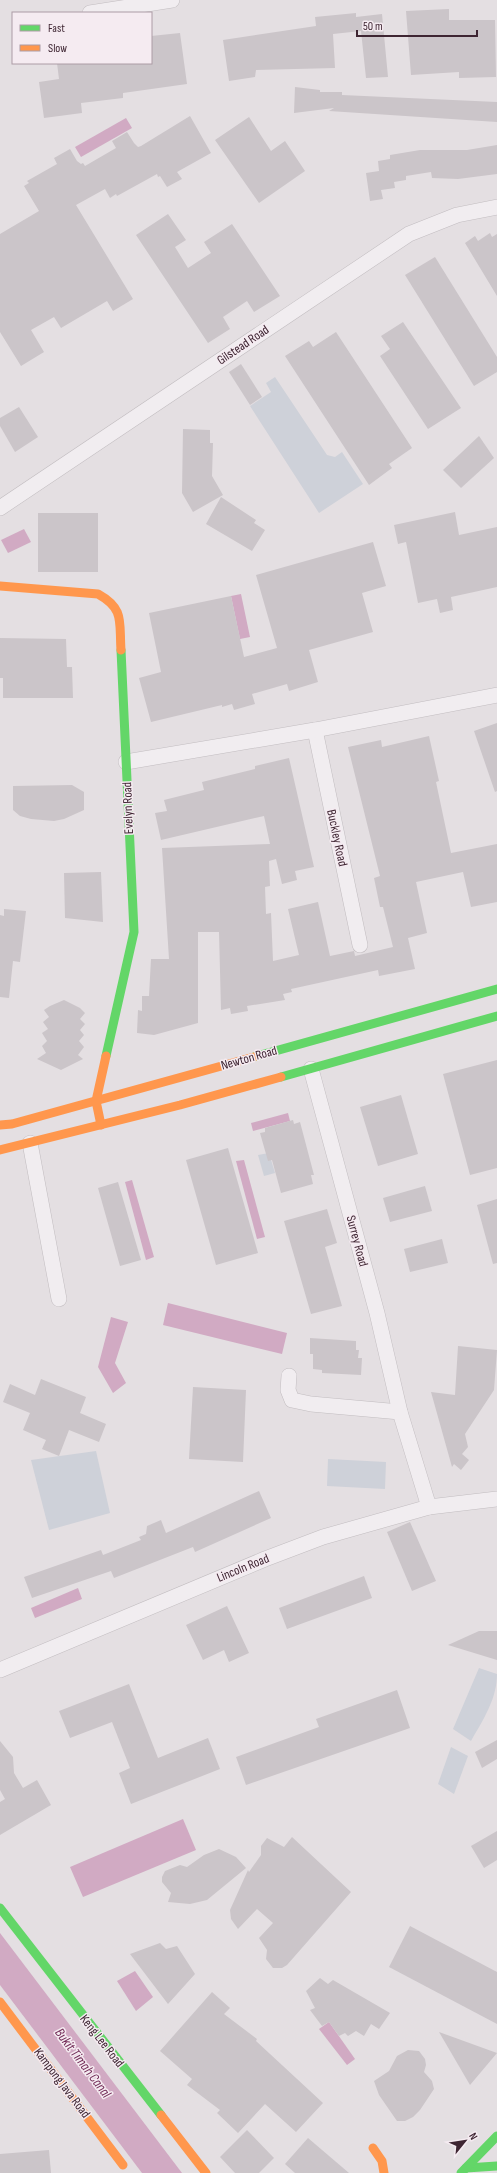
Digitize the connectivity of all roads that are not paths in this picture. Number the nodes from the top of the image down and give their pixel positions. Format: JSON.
{"nodes":[{"id":1,"x":172,"y":0,"type":"edge"},
{"id":2,"x":96,"y":12,"type":"edge"},
{"id":3,"x":497,"y":207,"type":"edge"},
{"id":4,"x":0,"y":508,"type":"edge"},
{"id":5,"x":0,"y":586,"type":"edge"},
{"id":6,"x":497,"y":695,"type":"edge"},
{"id":7,"x":315,"y":730,"type":"junction"},
{"id":8,"x":126,"y":762,"type":"junction"},
{"id":9,"x":360,"y":945,"type":"dead end"},
{"id":10,"x":497,"y":989,"type":"edge"},
{"id":11,"x":497,"y":1016,"type":"edge"},
{"id":12,"x":311,"y":1070,"type":"junction"},
{"id":13,"x":174,"y":1079,"type":"junction"},
{"id":14,"x":96,"y":1101,"type":"junction"},
{"id":15,"x":180,"y":1105,"type":"junction"},
{"id":16,"x":0,"y":1124,"type":"edge"},
{"id":17,"x":101,"y":1125,"type":"junction"},
{"id":18,"x":30,"y":1143,"type":"junction"},
{"id":19,"x":0,"y":1150,"type":"edge"},
{"id":20,"x":59,"y":1298,"type":"dead end"},
{"id":21,"x":289,"y":1376,"type":"dead end"},
{"id":22,"x":400,"y":1412,"type":"junction"},
{"id":23,"x":497,"y":1499,"type":"edge"},
{"id":24,"x":429,"y":1508,"type":"junction"},
{"id":25,"x":0,"y":1670,"type":"edge"},
{"id":26,"x":0,"y":1908,"type":"edge"},
{"id":27,"x":0,"y":2002,"type":"edge"},
{"id":28,"x":497,"y":2136,"type":"edge"},
{"id":29,"x":373,"y":2148,"type":"dead end"},
{"id":30,"x":478,"y":2156,"type":"junction"},
{"id":31,"x":123,"y":2165,"type":"dead end"},
{"id":32,"x":497,"y":2166,"type":"edge"},
{"id":33,"x":464,"y":2171,"type":"edge"},
{"id":34,"x":206,"y":2173,"type":"edge"},
{"id":35,"x":384,"y":2173,"type":"edge"},
{"id":36,"x":453,"y":2173,"type":"edge"}],
"edges":[{"from":1,"to":2,"type":"street"},
{"from":3,"to":4,"type":"street","name":"Gilstead Road"},
{"from":5,"to":8,"type":"street","name":"Evelyn Road"},
{"from":6,"to":7,"type":"street"},
{"from":7,"to":8,"type":"street"},
{"from":7,"to":9,"type":"street","name":"Buckley Road"},
{"from":8,"to":14,"type":"street","name":"Evelyn Road"},
{"from":10,"to":13,"type":"street","name":"Newton Road"},
{"from":11,"to":12,"type":"street","name":"Newton Road"},
{"from":12,"to":15,"type":"street","name":"Newton Road"},
{"from":12,"to":22,"type":"street","name":"Surrey Road"},
{"from":13,"to":14,"type":"street","name":"Newton Road"},
{"from":13,"to":15,"type":"street"},
{"from":14,"to":16,"type":"street","name":"Newton Road"},
{"from":14,"to":17,"type":"street","name":"Evelyn Road"},
{"from":15,"to":17,"type":"street","name":"Newton Road"},
{"from":17,"to":18,"type":"street","name":"Newton Road"},
{"from":18,"to":19,"type":"street","name":"Newton Road"},
{"from":18,"to":20,"type":"street"},
{"from":21,"to":22,"type":"street"},
{"from":22,"to":24,"type":"street","name":"Surrey Road"},
{"from":23,"to":24,"type":"street","name":"Lincoln Road"},
{"from":24,"to":25,"type":"street","name":"Lincoln Road"},
{"from":26,"to":34,"type":"street","name":"Keng Lee Road"},
{"from":27,"to":31,"type":"street","name":"Kampong Java Road"},
{"from":28,"to":30,"type":"street"},
{"from":29,"to":35,"type":"street"},
{"from":30,"to":33,"type":"street"},
{"from":30,"to":36,"type":"street"},
{"from":32,"to":33,"type":"street"}]}
